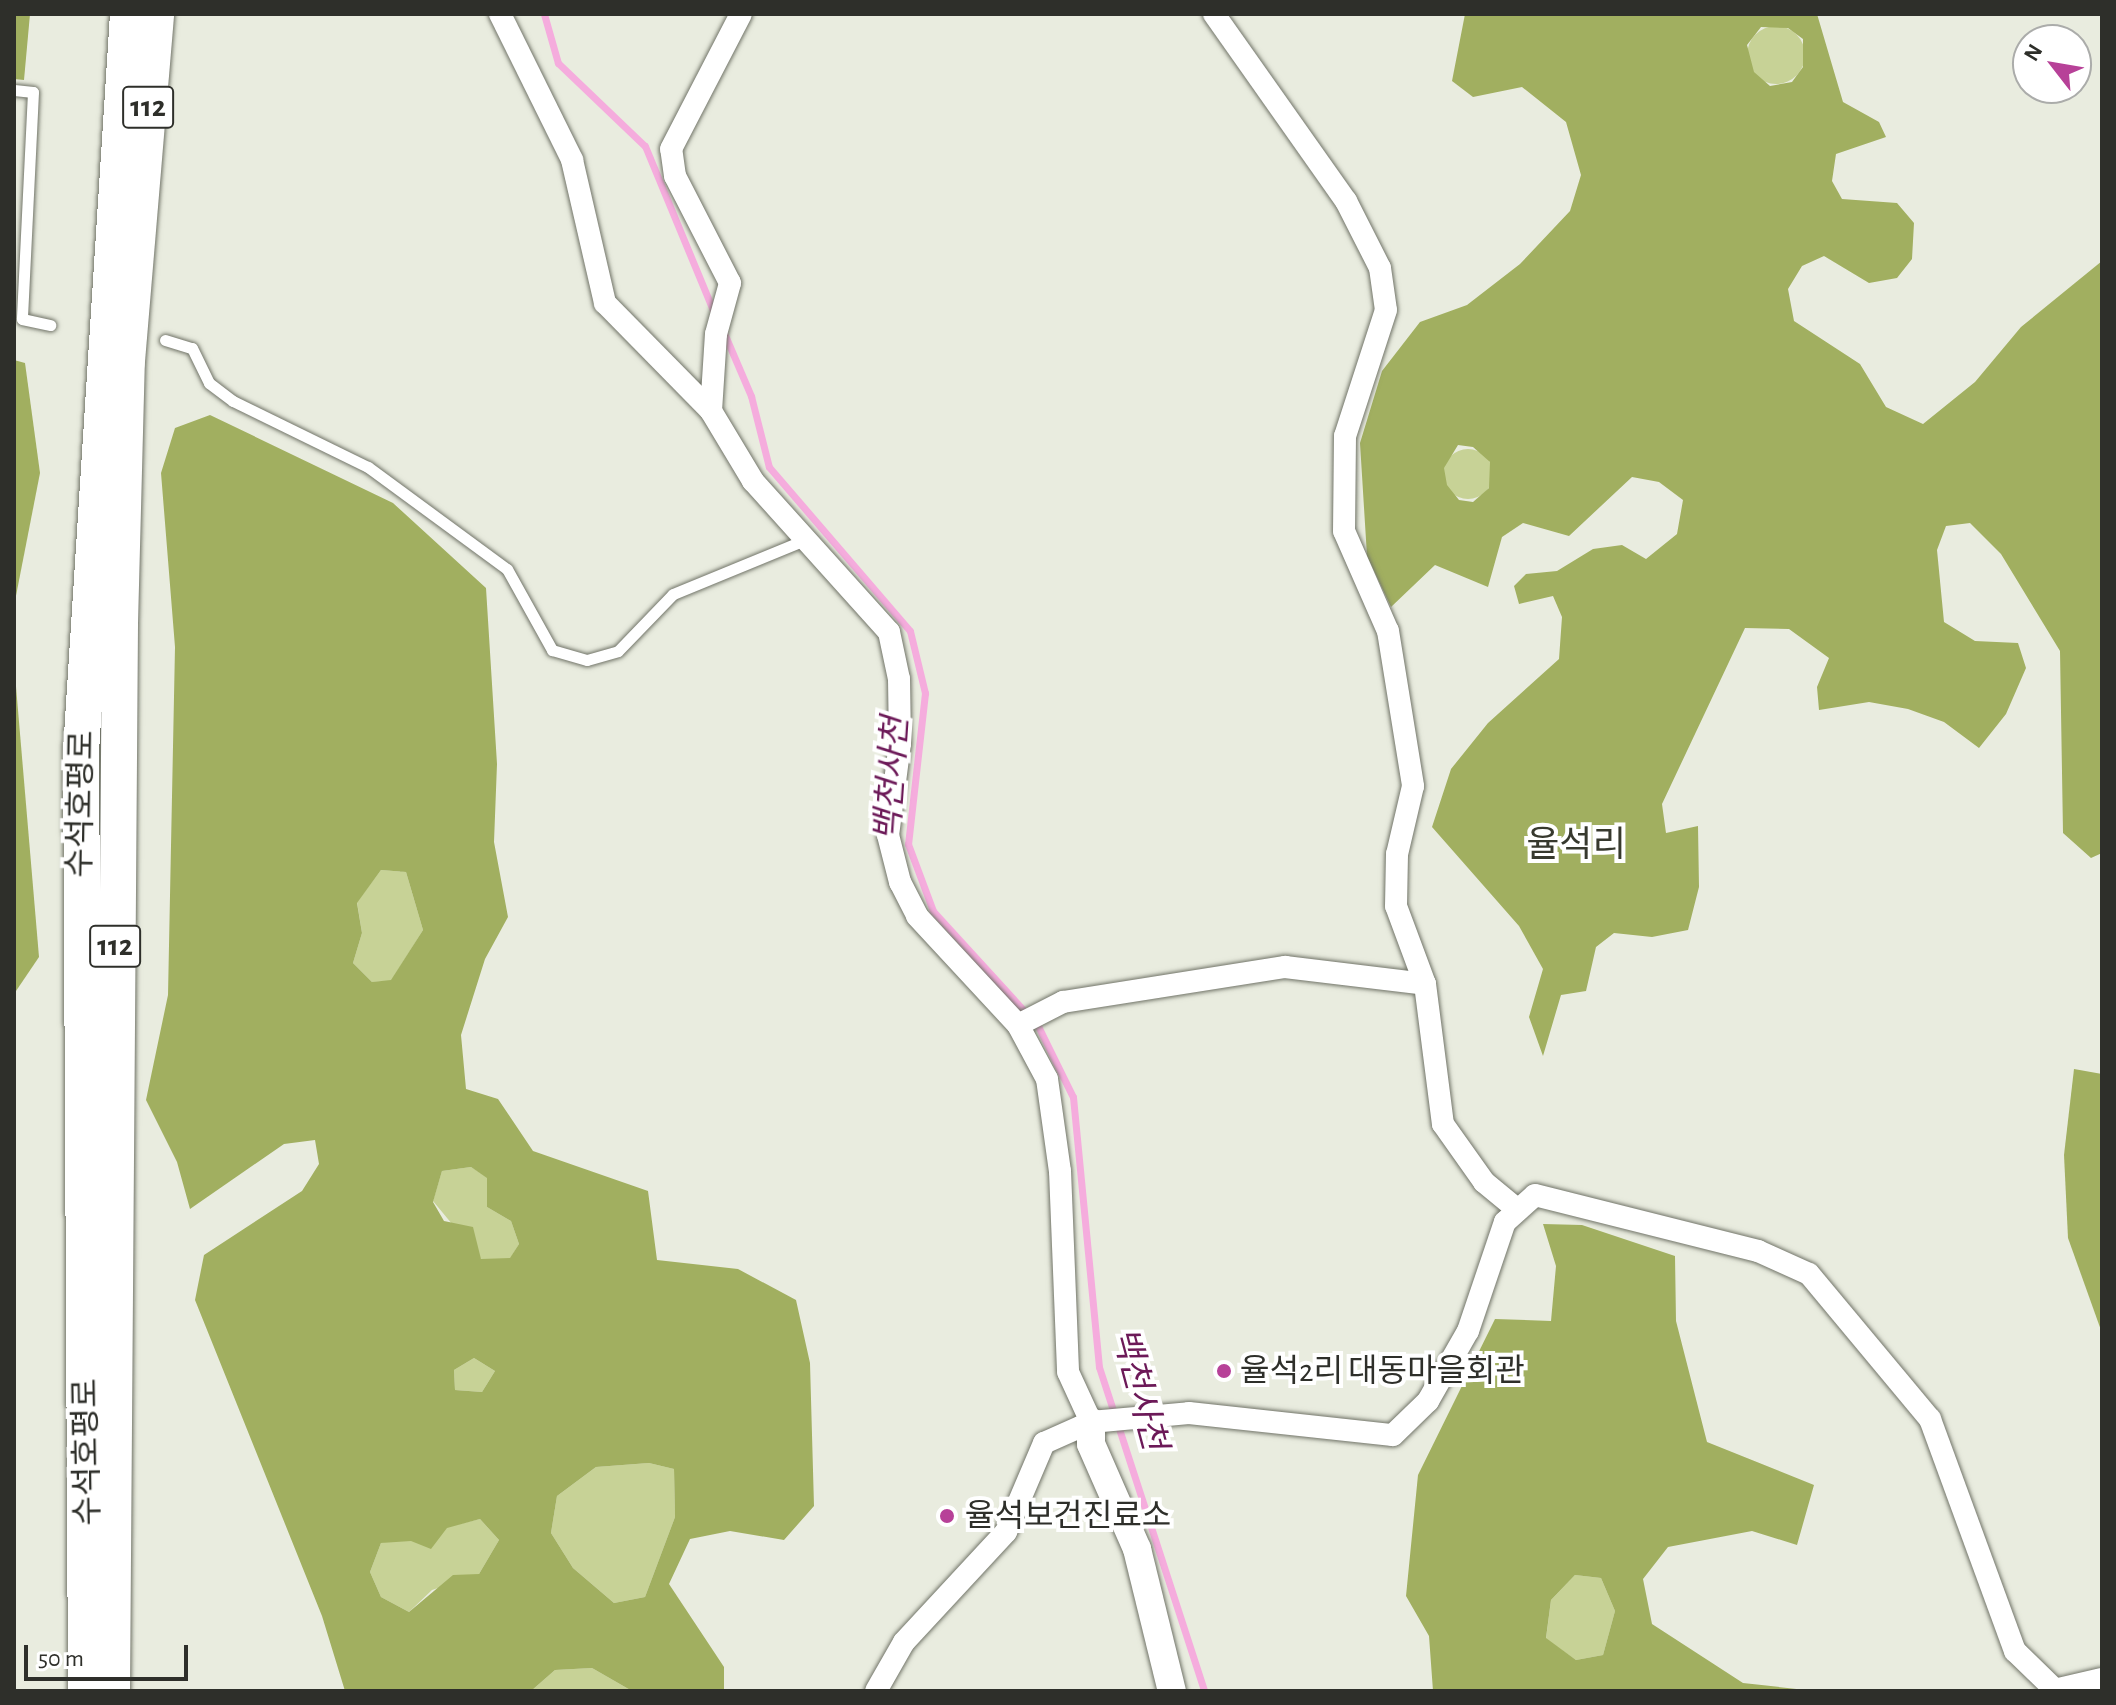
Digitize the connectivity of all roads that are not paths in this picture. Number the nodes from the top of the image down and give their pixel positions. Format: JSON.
{"nodes":[{"id":1,"x":110,"y":14,"type":"edge"},
{"id":2,"x":128,"y":14,"type":"edge"},
{"id":3,"x":156,"y":14,"type":"edge"},
{"id":4,"x":500,"y":14,"type":"edge"},
{"id":5,"x":741,"y":14,"type":"edge"},
{"id":6,"x":1214,"y":14,"type":"edge"},
{"id":7,"x":14,"y":90,"type":"edge"},
{"id":8,"x":118,"y":108,"type":"junction"},
{"id":9,"x":50,"y":325,"type":"dead end"},
{"id":10,"x":165,"y":340,"type":"dead end"},
{"id":11,"x":711,"y":411,"type":"junction"},
{"id":12,"x":802,"y":541,"type":"junction"},
{"id":13,"x":1425,"y":984,"type":"junction"},
{"id":14,"x":1020,"y":1023,"type":"junction"},
{"id":15,"x":1518,"y":1210,"type":"junction"},
{"id":16,"x":1098,"y":1424,"type":"junction"},
{"id":17,"x":2102,"y":1679,"type":"edge"},
{"id":18,"x":2051,"y":1690,"type":"edge"},
{"id":19,"x":86,"y":1691,"type":"edge"},
{"id":20,"x":112,"y":1691,"type":"edge"},
{"id":21,"x":876,"y":1691,"type":"edge"},
{"id":22,"x":1172,"y":1691,"type":"edge"}],
"edges":[{"from":1,"to":8,"type":"highway"},
{"from":2,"to":8,"type":"highway","name":"수석호평로","number":"112"},
{"from":3,"to":20,"type":"highway","name":"수석호평로","number":"112"},
{"from":4,"to":11,"type":"street"},
{"from":5,"to":11,"type":"street"},
{"from":6,"to":13,"type":"street"},
{"from":7,"to":9,"type":"lane"},
{"from":8,"to":19,"type":"highway","name":"수석호평로","number":"112"},
{"from":10,"to":12,"type":"lane"},
{"from":11,"to":12,"type":"street"},
{"from":12,"to":14,"type":"street"},
{"from":13,"to":14,"type":"street"},
{"from":13,"to":15,"type":"street"},
{"from":14,"to":16,"type":"street"},
{"from":15,"to":16,"type":"street"},
{"from":15,"to":18,"type":"street"},
{"from":16,"to":21,"type":"street"},
{"from":16,"to":22,"type":"street"},
{"from":17,"to":18,"type":"street"}]}
